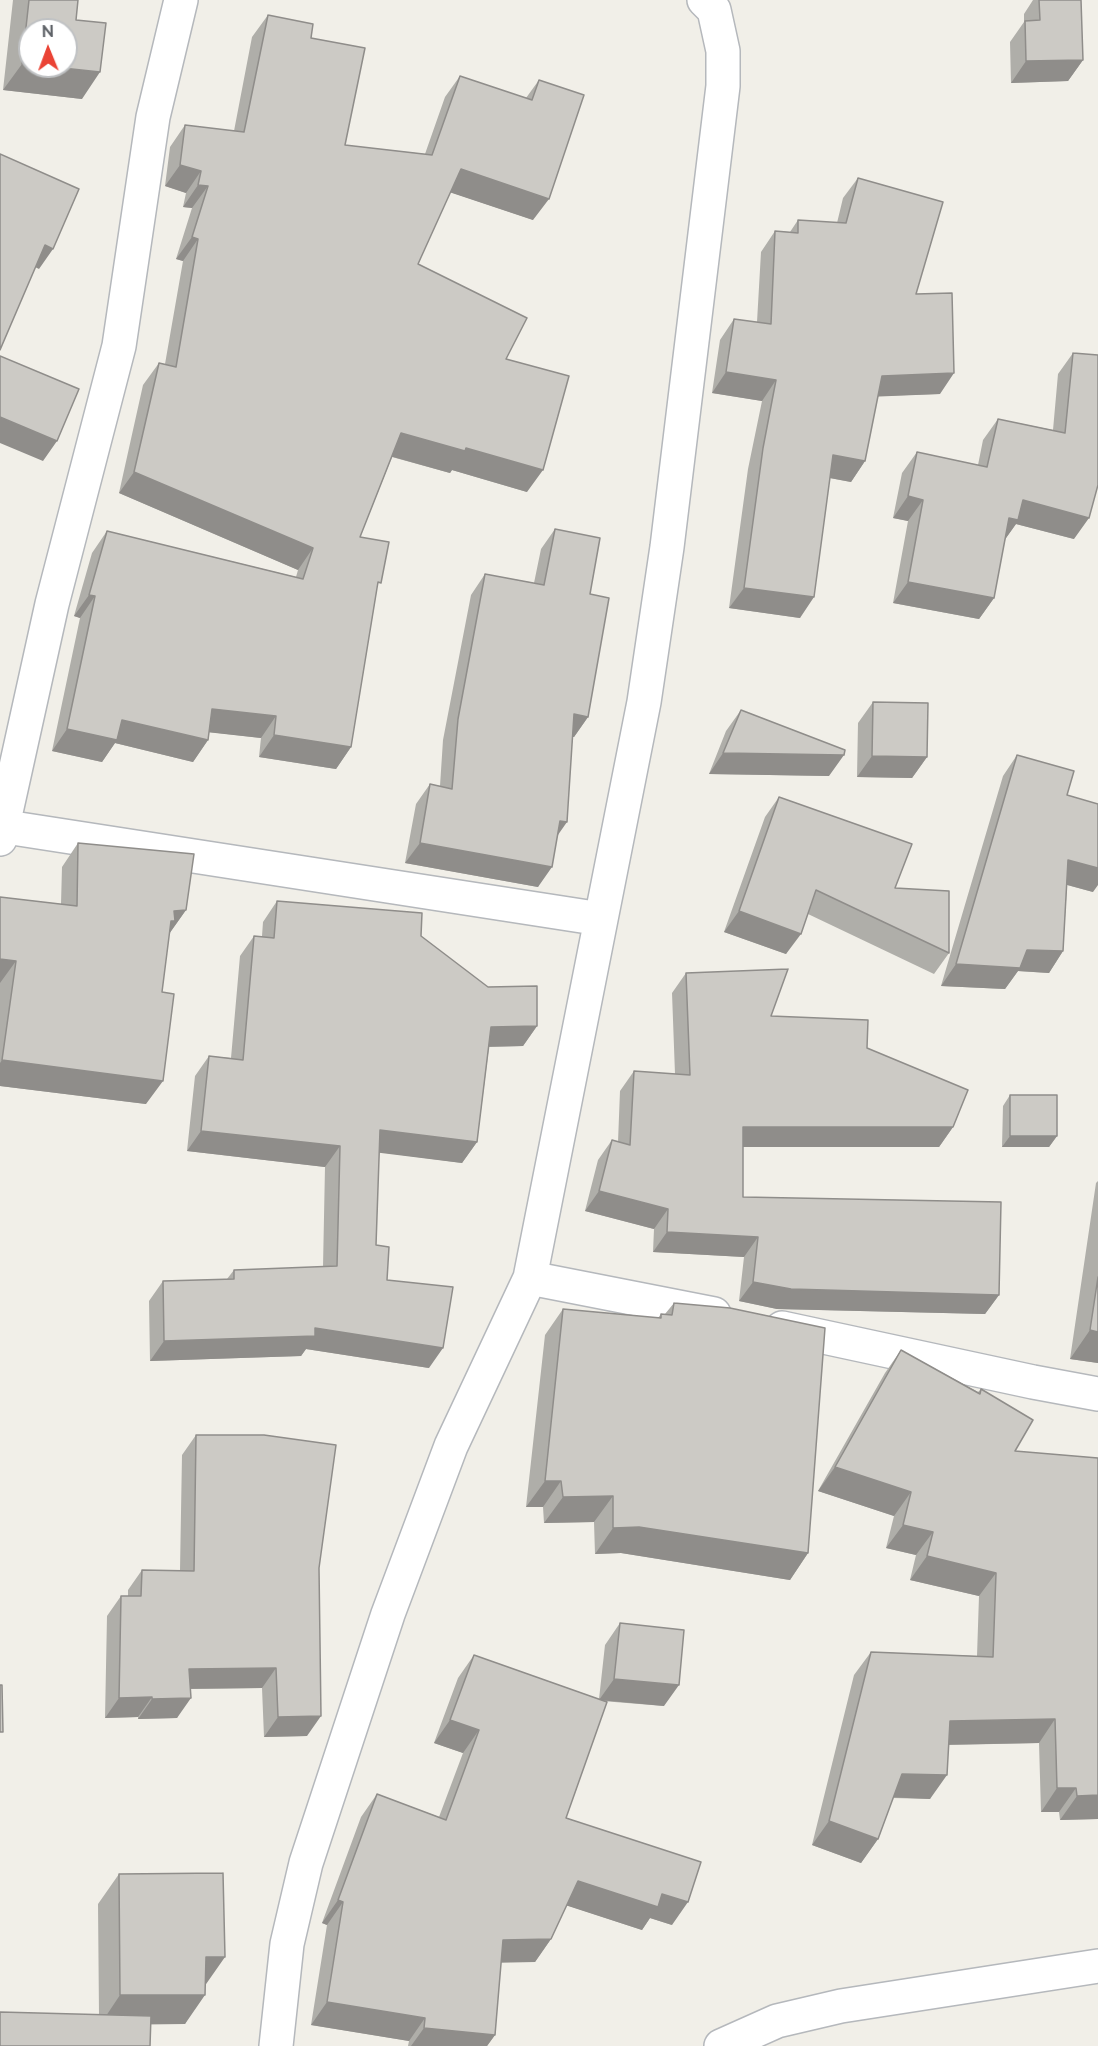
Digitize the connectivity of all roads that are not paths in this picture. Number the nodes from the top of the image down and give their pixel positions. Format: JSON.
{"nodes":[{"id":1,"x":181,"y":0,"type":"edge"},
{"id":2,"x":704,"y":0,"type":"edge"},
{"id":3,"x":1,"y":830,"type":"edge"},
{"id":4,"x":602,"y":919,"type":"junction"},
{"id":5,"x":530,"y":1278,"type":"junction"},
{"id":6,"x":1098,"y":1394,"type":"edge"},
{"id":7,"x":1098,"y":1966,"type":"edge"},
{"id":8,"x":276,"y":2046,"type":"edge"},
{"id":9,"x":721,"y":2046,"type":"edge"}],
"edges":[{"from":1,"to":3,"type":"street"},
{"from":2,"to":4,"type":"street"},
{"from":3,"to":4,"type":"street"},
{"from":4,"to":5,"type":"street"},
{"from":5,"to":6,"type":"street"},
{"from":5,"to":8,"type":"street"},
{"from":7,"to":9,"type":"street"}]}
